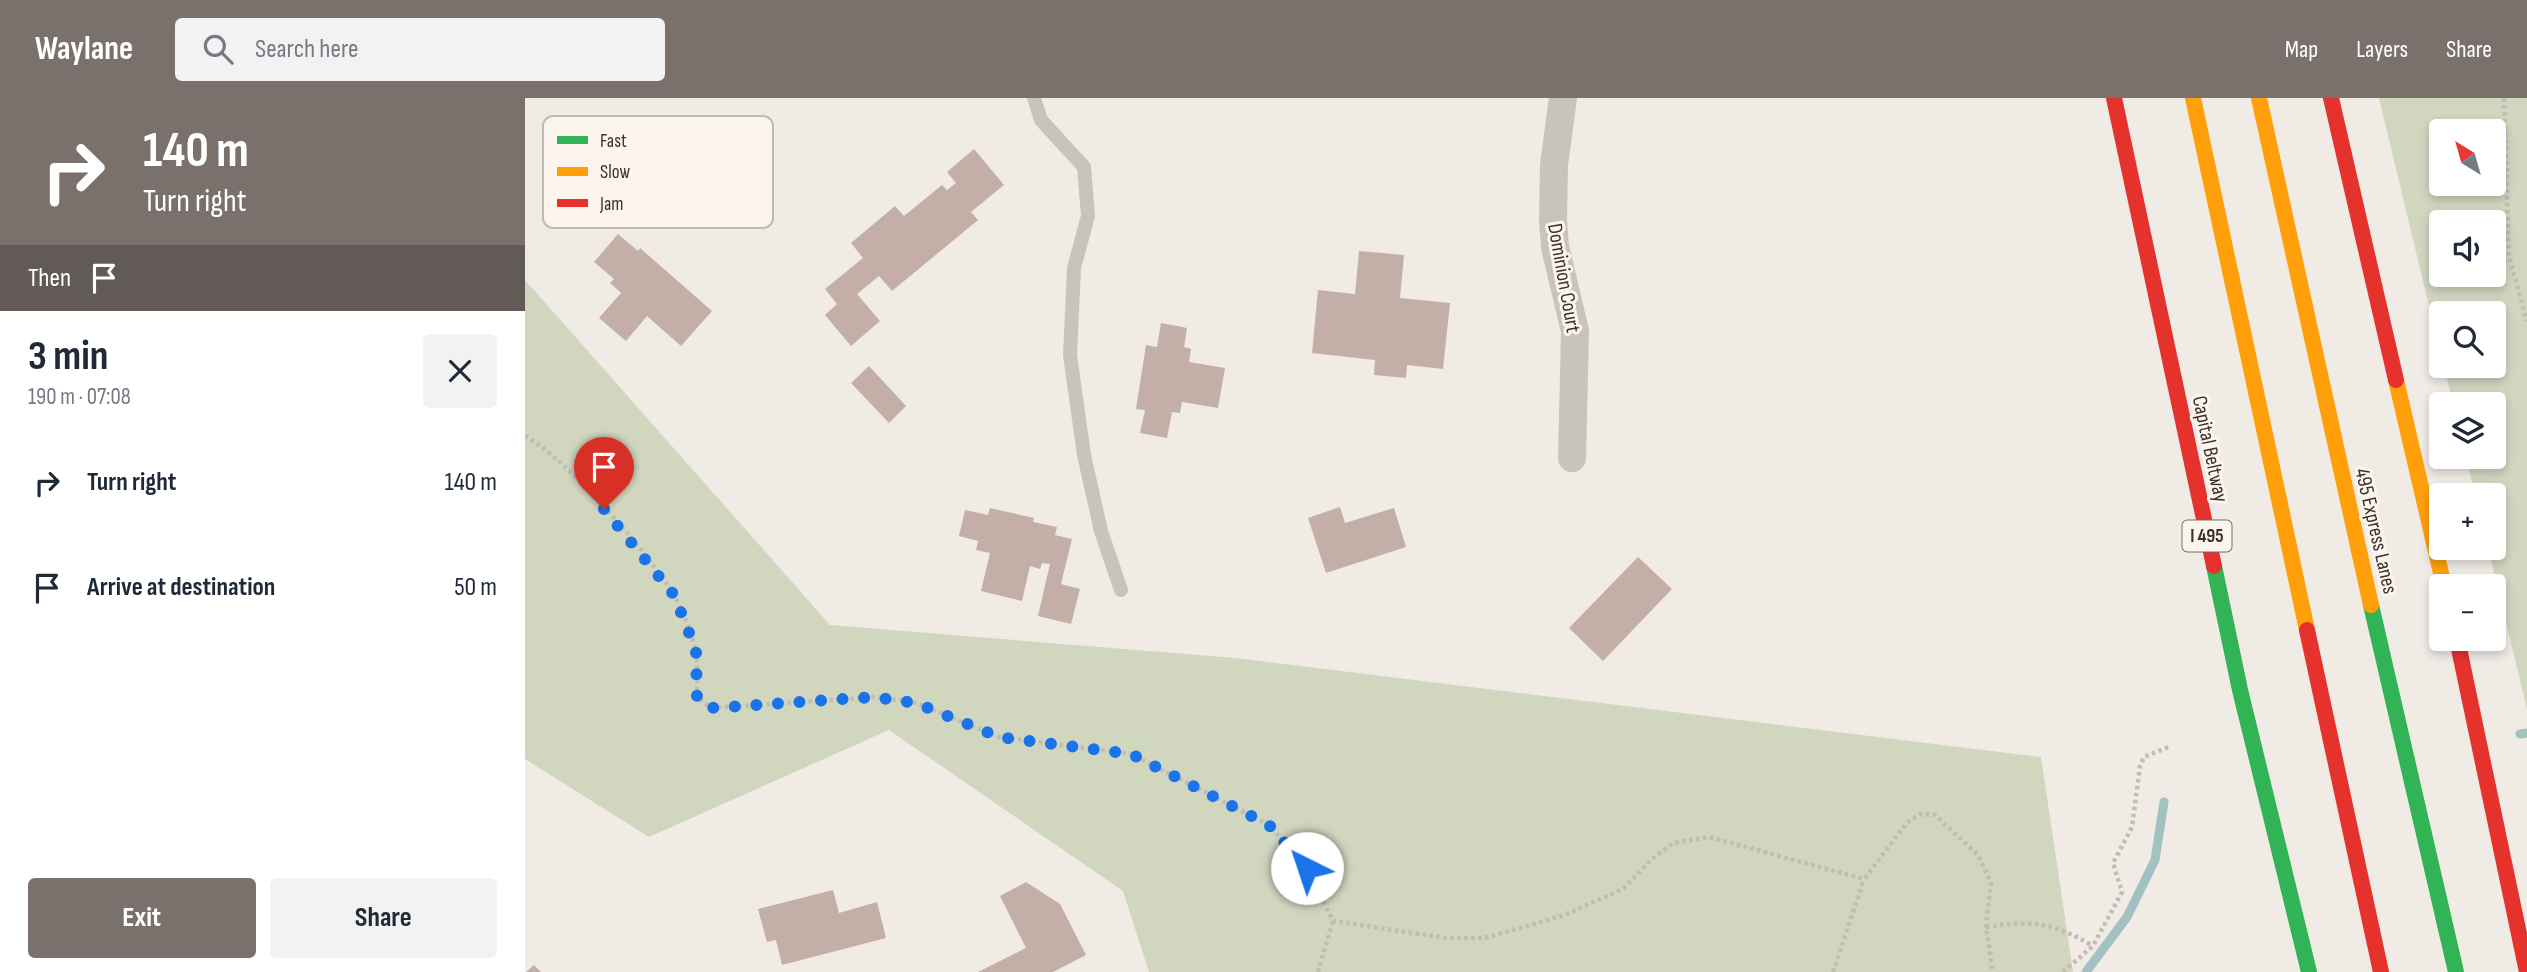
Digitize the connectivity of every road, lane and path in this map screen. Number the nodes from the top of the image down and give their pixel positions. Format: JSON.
{"nodes":[{"id":1,"x":1034,"y":98,"type":"edge"},
{"id":2,"x":1563,"y":98,"type":"edge"},
{"id":3,"x":2113,"y":98,"type":"edge"},
{"id":4,"x":2193,"y":98,"type":"edge"},
{"id":5,"x":2259,"y":98,"type":"edge"},
{"id":6,"x":2331,"y":98,"type":"edge"},
{"id":7,"x":2504,"y":98,"type":"edge"},
{"id":8,"x":2527,"y":321,"type":"edge"},
{"id":9,"x":525,"y":436,"type":"edge"},
{"id":10,"x":1572,"y":458,"type":"dead end"},
{"id":11,"x":2441,"y":574,"type":"edge"},
{"id":12,"x":1121,"y":590,"type":"dead end"},
{"id":13,"x":2460,"y":651,"type":"edge"},
{"id":14,"x":2171,"y":746,"type":"dead end"},
{"id":15,"x":1864,"y":879,"type":"junction"},
{"id":16,"x":1333,"y":921,"type":"junction"},
{"id":17,"x":1986,"y":927,"type":"junction"},
{"id":18,"x":2093,"y":946,"type":"junction"},
{"id":19,"x":1318,"y":972,"type":"edge"},
{"id":20,"x":1833,"y":972,"type":"edge"},
{"id":21,"x":1993,"y":972,"type":"edge"},
{"id":22,"x":2063,"y":972,"type":"edge"},
{"id":23,"x":2309,"y":972,"type":"edge"},
{"id":24,"x":2381,"y":972,"type":"edge"},
{"id":25,"x":2456,"y":972,"type":"edge"},
{"id":26,"x":2527,"y":972,"type":"edge"}],
"edges":[{"from":1,"to":12,"type":"lane"},
{"from":2,"to":10,"type":"street","name":"Dominion Court"},
{"from":3,"to":23,"type":"highway","name":"Capital Beltway","number":"I 495"},
{"from":4,"to":24,"type":"highway"},
{"from":5,"to":25,"type":"highway","name":"495 Express Lanes"},
{"from":6,"to":11,"type":"highway"},
{"from":7,"to":8,"type":"path"},
{"from":9,"to":16,"type":"path"},
{"from":13,"to":26,"type":"highway"},
{"from":14,"to":18,"type":"path"},
{"from":15,"to":16,"type":"path"},
{"from":15,"to":17,"type":"path"},
{"from":15,"to":20,"type":"path"},
{"from":16,"to":19,"type":"path"},
{"from":17,"to":18,"type":"path"},
{"from":17,"to":21,"type":"path"},
{"from":18,"to":22,"type":"path"}]}
